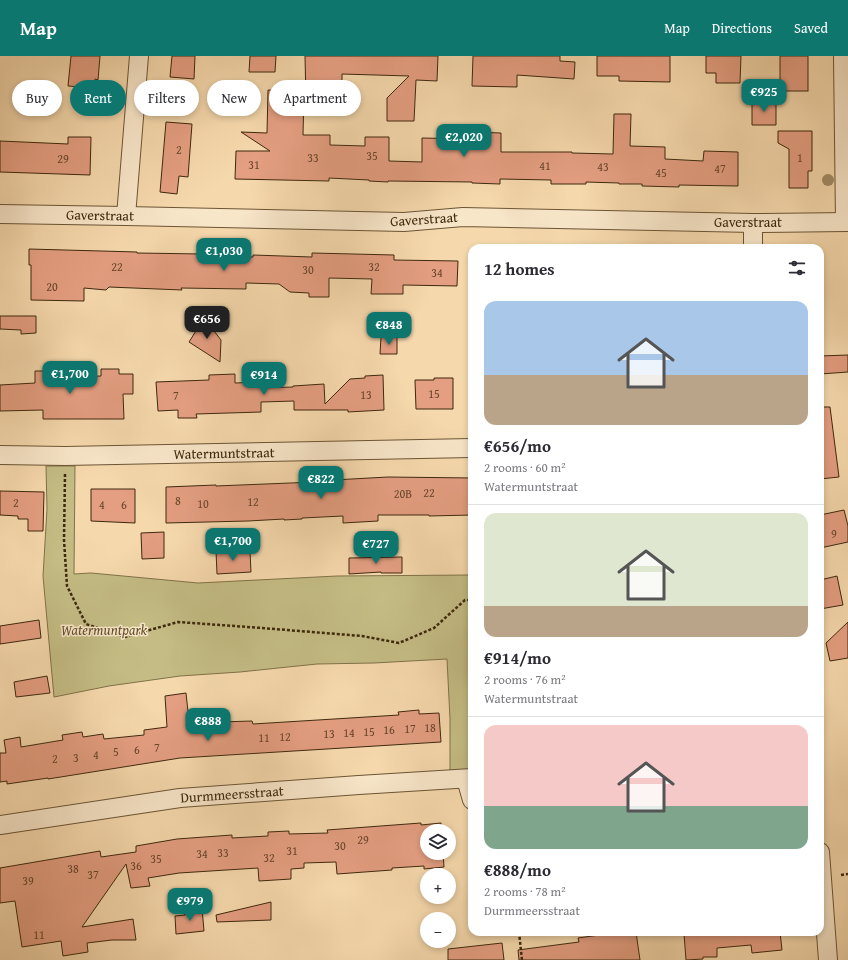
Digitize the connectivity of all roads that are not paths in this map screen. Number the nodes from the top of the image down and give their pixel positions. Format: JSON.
{"nodes":[{"id":1,"x":139,"y":56,"type":"edge"},
{"id":2,"x":843,"y":56,"type":"edge"},
{"id":3,"x":0,"y":214,"type":"edge"},
{"id":4,"x":126,"y":216,"type":"junction"},
{"id":5,"x":846,"y":222,"type":"edge"},
{"id":6,"x":753,"y":223,"type":"junction"},
{"id":7,"x":753,"y":244,"type":"edge"},
{"id":8,"x":468,"y":448,"type":"edge"},
{"id":9,"x":0,"y":455,"type":"edge"},
{"id":10,"x":468,"y":778,"type":"edge"},
{"id":11,"x":0,"y":825,"type":"edge"},
{"id":12,"x":824,"y":906,"type":"edge"},
{"id":13,"x":828,"y":960,"type":"edge"}],
"edges":[{"from":1,"to":4,"type":"street"},
{"from":2,"to":5,"type":"street"},
{"from":3,"to":4,"type":"street","name":"Gaverstraat"},
{"from":4,"to":6,"type":"street","name":"Gaverstraat"},
{"from":5,"to":6,"type":"street","name":"Gaverstraat"},
{"from":6,"to":7,"type":"street"},
{"from":8,"to":9,"type":"street","name":"Watermuntstraat"},
{"from":10,"to":11,"type":"street","name":"Durmmeersstraat"},
{"from":12,"to":13,"type":"street"}]}
